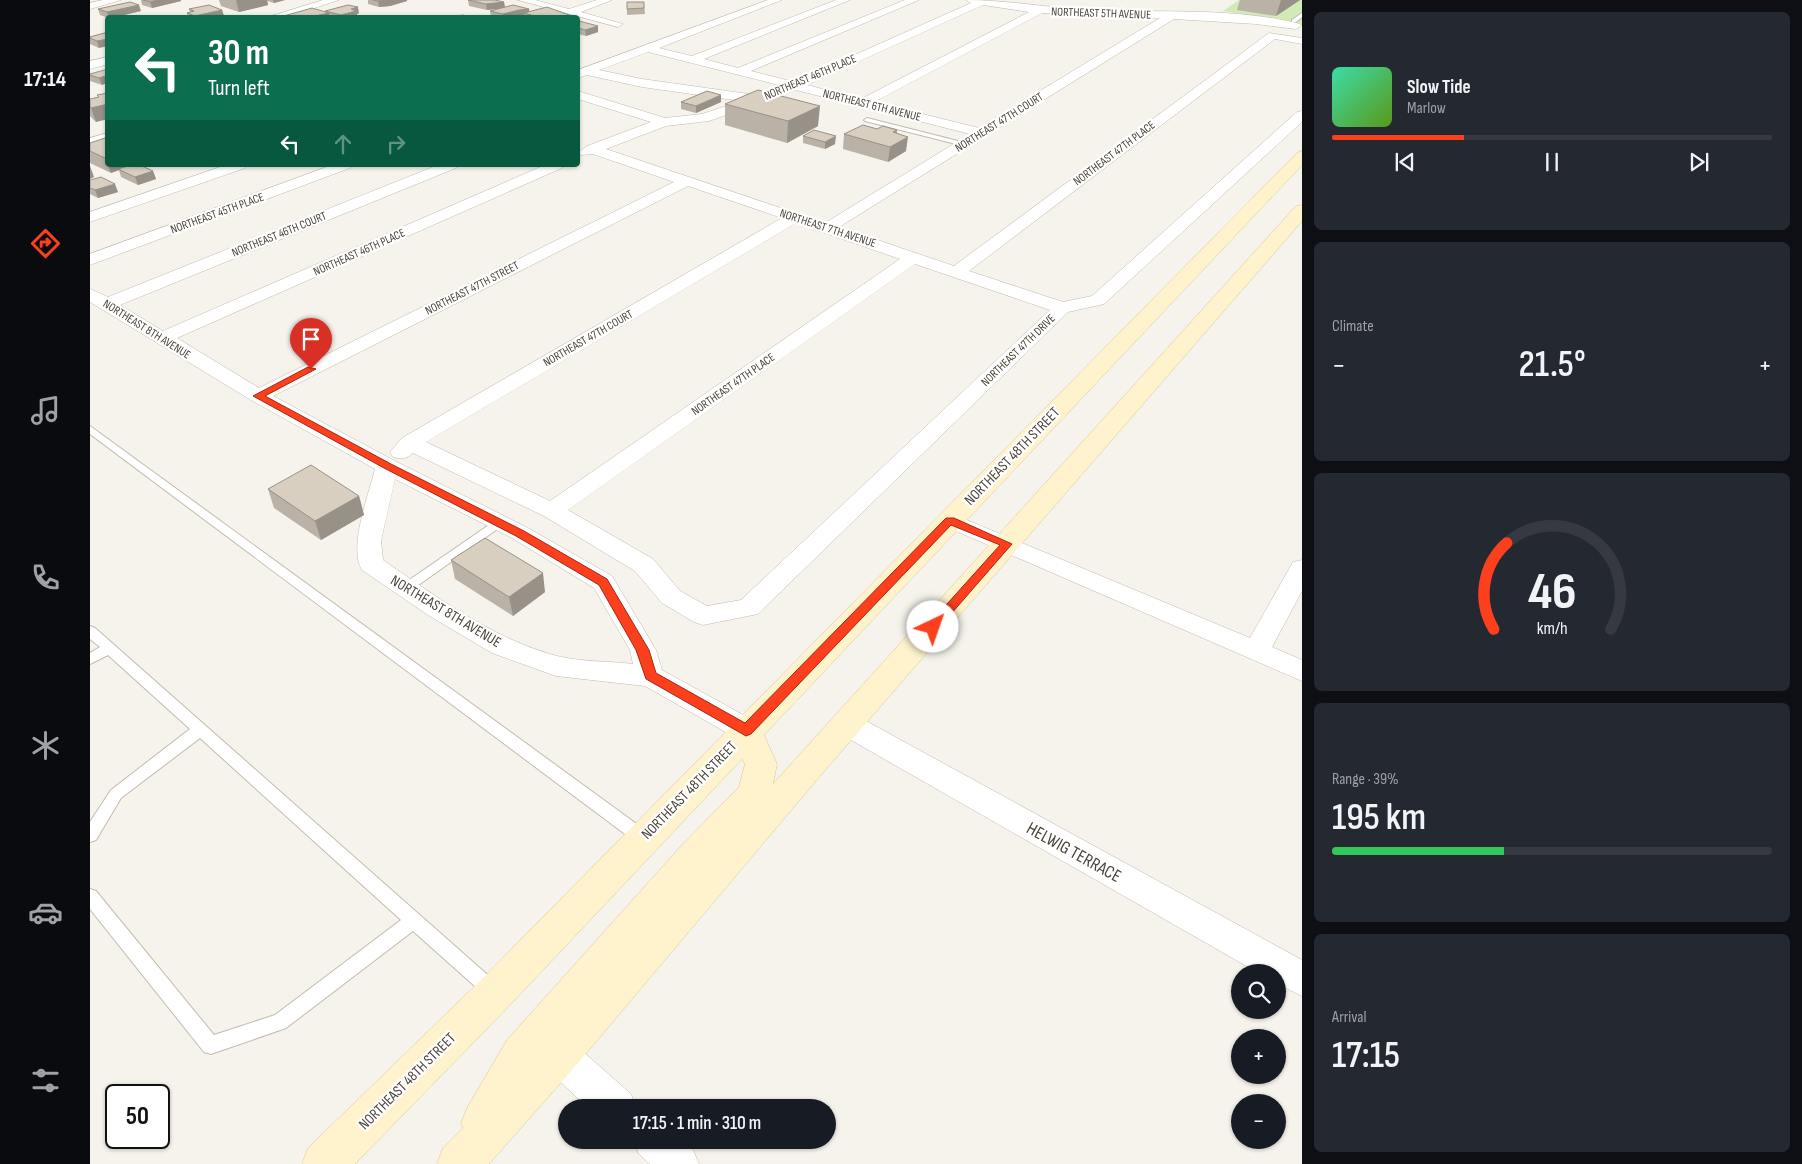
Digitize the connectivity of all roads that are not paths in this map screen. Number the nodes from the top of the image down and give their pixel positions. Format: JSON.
{"nodes":[{"id":1,"x":116,"y":0,"type":"edge"},
{"id":2,"x":334,"y":0,"type":"edge"},
{"id":3,"x":523,"y":0,"type":"edge"},
{"id":4,"x":607,"y":0,"type":"edge"},
{"id":5,"x":777,"y":0,"type":"edge"},
{"id":6,"x":846,"y":0,"type":"edge"},
{"id":7,"x":914,"y":0,"type":"edge"},
{"id":8,"x":1032,"y":0,"type":"edge"},
{"id":9,"x":976,"y":1,"type":"edge"},
{"id":10,"x":90,"y":6,"type":"edge"},
{"id":11,"x":1016,"y":8,"type":"junction"},
{"id":12,"x":1167,"y":10,"type":"junction"},
{"id":13,"x":1038,"y":11,"type":"junction"},
{"id":14,"x":568,"y":12,"type":"junction"},
{"id":15,"x":281,"y":15,"type":"edge"},
{"id":16,"x":1302,"y":15,"type":"edge"},
{"id":17,"x":1233,"y":18,"type":"junction"},
{"id":18,"x":618,"y":24,"type":"dead end"},
{"id":19,"x":1298,"y":24,"type":"edge"},
{"id":20,"x":1302,"y":32,"type":"edge"},
{"id":21,"x":1302,"y":41,"type":"edge"},
{"id":22,"x":646,"y":48,"type":"junction"},
{"id":23,"x":692,"y":60,"type":"junction"},
{"id":24,"x":105,"y":61,"type":"edge"},
{"id":25,"x":90,"y":64,"type":"edge"},
{"id":26,"x":738,"y":72,"type":"junction"},
{"id":27,"x":582,"y":73,"type":"edge"},
{"id":28,"x":795,"y":86,"type":"junction"},
{"id":29,"x":772,"y":94,"type":"junction"},
{"id":30,"x":580,"y":96,"type":"edge"},
{"id":31,"x":786,"y":98,"type":"edge"},
{"id":32,"x":757,"y":99,"type":"junction"},
{"id":33,"x":605,"y":103,"type":"junction"},
{"id":34,"x":862,"y":103,"type":"junction"},
{"id":35,"x":587,"y":110,"type":"dead end"},
{"id":36,"x":1302,"y":115,"type":"edge"},
{"id":37,"x":867,"y":120,"type":"dead end"},
{"id":38,"x":664,"y":122,"type":"junction"},
{"id":39,"x":982,"y":133,"type":"junction"},
{"id":40,"x":105,"y":138,"type":"edge"},
{"id":41,"x":90,"y":143,"type":"edge"},
{"id":42,"x":964,"y":144,"type":"junction"},
{"id":43,"x":592,"y":149,"type":"junction"},
{"id":44,"x":580,"y":155,"type":"edge"},
{"id":45,"x":1302,"y":156,"type":"edge"},
{"id":46,"x":234,"y":167,"type":"edge"},
{"id":47,"x":340,"y":167,"type":"edge"},
{"id":48,"x":446,"y":167,"type":"edge"},
{"id":49,"x":552,"y":167,"type":"edge"},
{"id":50,"x":687,"y":181,"type":"junction"},
{"id":51,"x":1302,"y":210,"type":"edge"},
{"id":52,"x":90,"y":217,"type":"edge"},
{"id":53,"x":795,"y":217,"type":"junction"},
{"id":54,"x":827,"y":228,"type":"junction"},
{"id":55,"x":914,"y":257,"type":"junction"},
{"id":56,"x":90,"y":260,"type":"edge"},
{"id":57,"x":957,"y":272,"type":"junction"},
{"id":58,"x":98,"y":299,"type":"edge"},
{"id":59,"x":1062,"y":308,"type":"junction"},
{"id":60,"x":162,"y":338,"type":"junction"},
{"id":61,"x":258,"y":396,"type":"junction"},
{"id":62,"x":90,"y":429,"type":"edge"},
{"id":63,"x":410,"y":443,"type":"junction"},
{"id":64,"x":387,"y":466,"type":"junction"},
{"id":65,"x":552,"y":510,"type":"junction"},
{"id":66,"x":950,"y":520,"type":"junction"},
{"id":67,"x":499,"y":522,"type":"junction"},
{"id":68,"x":1007,"y":544,"type":"junction"},
{"id":69,"x":1302,"y":568,"type":"edge"},
{"id":70,"x":406,"y":588,"type":"junction"},
{"id":71,"x":90,"y":632,"type":"edge"},
{"id":72,"x":108,"y":648,"type":"junction"},
{"id":73,"x":1256,"y":650,"type":"junction"},
{"id":74,"x":90,"y":658,"type":"edge"},
{"id":75,"x":1302,"y":671,"type":"edge"},
{"id":76,"x":650,"y":676,"type":"junction"},
{"id":77,"x":846,"y":724,"type":"junction"},
{"id":78,"x":200,"y":730,"type":"junction"},
{"id":79,"x":746,"y":730,"type":"junction"},
{"id":80,"x":90,"y":835,"type":"edge"},
{"id":81,"x":643,"y":838,"type":"junction"},
{"id":82,"x":90,"y":896,"type":"edge"},
{"id":83,"x":414,"y":920,"type":"junction"},
{"id":84,"x":1302,"y":979,"type":"edge"},
{"id":85,"x":495,"y":993,"type":"junction"},
{"id":86,"x":559,"y":1055,"type":"junction"},
{"id":87,"x":607,"y":1099,"type":"edge"},
{"id":88,"x":663,"y":1149,"type":"edge"},
{"id":89,"x":324,"y":1164,"type":"edge"},
{"id":90,"x":460,"y":1164,"type":"edge"},
{"id":91,"x":679,"y":1164,"type":"edge"}],
"edges":[{"from":1,"to":10,"type":"street"},
{"from":2,"to":15,"type":"street"},
{"from":3,"to":14,"type":"street"},
{"from":4,"to":14,"type":"street"},
{"from":5,"to":22,"type":"street"},
{"from":6,"to":23,"type":"street"},
{"from":7,"to":26,"type":"street"},
{"from":8,"to":11,"type":"street"},
{"from":9,"to":11,"type":"street","name":"NORTHEAST 5TH AVENUE"},
{"from":9,"to":28,"type":"street","name":"NORTHEAST 46TH PLACE"},
{"from":11,"to":13,"type":"street","name":"NORTHEAST 5TH AVENUE"},
{"from":12,"to":13,"type":"street","name":"NORTHEAST 5TH AVENUE"},
{"from":12,"to":17,"type":"street","name":"NORTHEAST 5TH AVENUE"},
{"from":12,"to":39,"type":"street","name":"NORTHEAST 47TH COURT"},
{"from":13,"to":34,"type":"street"},
{"from":14,"to":18,"type":"street"},
{"from":16,"to":19,"type":"lane"},
{"from":17,"to":19,"type":"street","name":"NORTHEAST 5TH AVENUE"},
{"from":17,"to":20,"type":"street","name":"NORTHEAST 5TH AVENUE"},
{"from":21,"to":57,"type":"street","name":"NORTHEAST 47TH PLACE"},
{"from":22,"to":23,"type":"street","name":"NORTHEAST 6TH AVENUE"},
{"from":22,"to":27,"type":"street"},
{"from":23,"to":26,"type":"street","name":"NORTHEAST 6TH AVENUE"},
{"from":24,"to":25,"type":"street"},
{"from":26,"to":28,"type":"street","name":"NORTHEAST 6TH AVENUE"},
{"from":27,"to":32,"type":"street"},
{"from":28,"to":29,"type":"street","name":"NORTHEAST 46TH PLACE"},
{"from":28,"to":34,"type":"street","name":"NORTHEAST 6TH AVENUE"},
{"from":29,"to":31,"type":"lane"},
{"from":29,"to":32,"type":"street","name":"NORTHEAST 46TH PLACE"},
{"from":30,"to":33,"type":"street"},
{"from":32,"to":38,"type":"street","name":"NORTHEAST 46TH PLACE"},
{"from":33,"to":35,"type":"street"},
{"from":33,"to":38,"type":"street"},
{"from":34,"to":39,"type":"street","name":"NORTHEAST 6TH AVENUE"},
{"from":36,"to":59,"type":"street","name":"NORTHEAST 47TH DRIVE"},
{"from":37,"to":42,"type":"lane"},
{"from":38,"to":43,"type":"street","name":"NORTHEAST 46TH PLACE"},
{"from":39,"to":42,"type":"street","name":"NORTHEAST 47TH COURT"},
{"from":40,"to":41,"type":"street"},
{"from":42,"to":54,"type":"street","name":"NORTHEAST 47TH COURT"},
{"from":43,"to":44,"type":"street","name":"NORTHEAST 46TH PLACE"},
{"from":43,"to":50,"type":"street","name":"NORTHEAST 7TH AVENUE"},
{"from":45,"to":66,"type":"main road","name":"NORTHEAST 48TH STREET"},
{"from":46,"to":52,"type":"street"},
{"from":47,"to":56,"type":"street","name":"NORTHEAST 45TH PLACE"},
{"from":48,"to":58,"type":"street","name":"NORTHEAST 46TH COURT"},
{"from":49,"to":60,"type":"street","name":"NORTHEAST 46TH PLACE"},
{"from":50,"to":53,"type":"street","name":"NORTHEAST 7TH AVENUE"},
{"from":50,"to":61,"type":"street","name":"NORTHEAST 47TH STREET"},
{"from":51,"to":68,"type":"main road"},
{"from":53,"to":54,"type":"street","name":"NORTHEAST 7TH AVENUE"},
{"from":53,"to":63,"type":"street","name":"NORTHEAST 47TH COURT"},
{"from":54,"to":55,"type":"street","name":"NORTHEAST 7TH AVENUE"},
{"from":55,"to":57,"type":"street","name":"NORTHEAST 7TH AVENUE"},
{"from":55,"to":65,"type":"street","name":"NORTHEAST 47TH PLACE"},
{"from":57,"to":59,"type":"street","name":"NORTHEAST 7TH AVENUE"},
{"from":58,"to":60,"type":"street","name":"NORTHEAST 8TH AVENUE"},
{"from":59,"to":65,"type":"street","name":"NORTHEAST 47TH DRIVE"},
{"from":60,"to":61,"type":"street","name":"NORTHEAST 8TH AVENUE"},
{"from":61,"to":64,"type":"street","name":"NORTHEAST 8TH AVENUE"},
{"from":62,"to":81,"type":"lane"},
{"from":63,"to":64,"type":"street","name":"NORTHEAST 47TH COURT"},
{"from":63,"to":65,"type":"street"},
{"from":64,"to":67,"type":"street","name":"NORTHEAST 8TH AVENUE"},
{"from":64,"to":70,"type":"street","name":"NORTHEAST 8TH AVENUE"},
{"from":66,"to":68,"type":"street"},
{"from":66,"to":79,"type":"main road","name":"NORTHEAST 48TH STREET"},
{"from":67,"to":70,"type":"lane"},
{"from":67,"to":76,"type":"street","name":"NORTHEAST 8TH AVENUE"},
{"from":68,"to":73,"type":"street"},
{"from":68,"to":77,"type":"main road"},
{"from":69,"to":73,"type":"street"},
{"from":70,"to":76,"type":"street","name":"NORTHEAST 8TH AVENUE"},
{"from":71,"to":72,"type":"lane"},
{"from":72,"to":74,"type":"lane"},
{"from":72,"to":78,"type":"lane"},
{"from":73,"to":75,"type":"street"},
{"from":76,"to":79,"type":"street","name":"NORTHEAST 8TH AVENUE"},
{"from":77,"to":84,"type":"street","name":"HELWIG TERRACE"},
{"from":77,"to":86,"type":"main road"},
{"from":78,"to":80,"type":"lane"},
{"from":78,"to":83,"type":"lane"},
{"from":79,"to":81,"type":"main road","name":"NORTHEAST 48TH STREET"},
{"from":79,"to":90,"type":"main road"},
{"from":81,"to":85,"type":"main road","name":"NORTHEAST 48TH STREET"},
{"from":82,"to":83,"type":"lane"},
{"from":83,"to":85,"type":"lane"},
{"from":85,"to":89,"type":"main road","name":"NORTHEAST 48TH STREET"},
{"from":86,"to":87,"type":"street"},
{"from":86,"to":90,"type":"main road"},
{"from":88,"to":91,"type":"street"}]}
